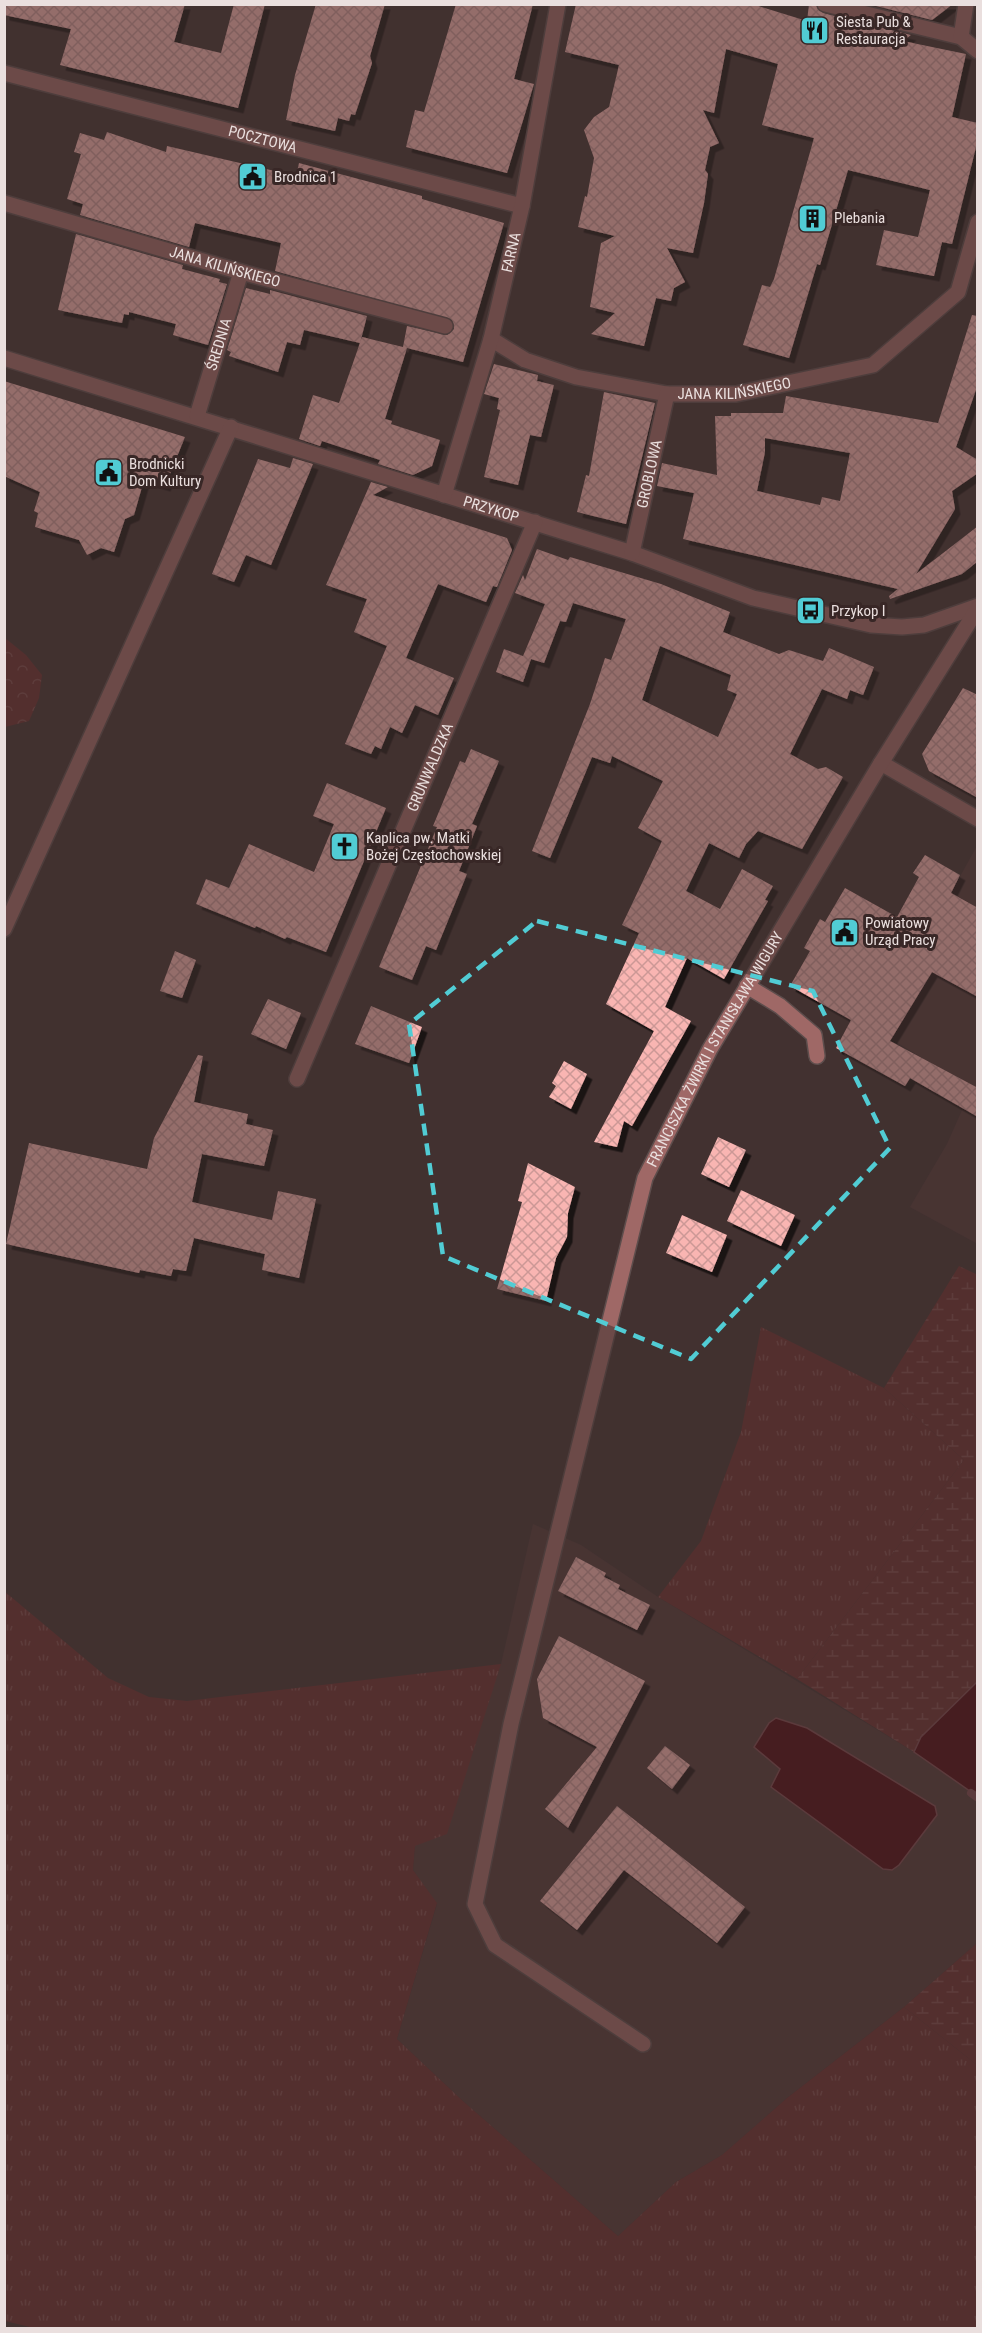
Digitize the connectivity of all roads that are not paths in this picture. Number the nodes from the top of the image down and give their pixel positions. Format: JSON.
{"nodes":[{"id":1,"x":558,"y":4,"type":"edge"},
{"id":2,"x":825,"y":4,"type":"edge"},
{"id":3,"x":966,"y":4,"type":"edge"},
{"id":4,"x":961,"y":37,"type":"junction"},
{"id":5,"x":978,"y":51,"type":"edge"},
{"id":6,"x":4,"y":73,"type":"edge"},
{"id":7,"x":4,"y":203,"type":"edge"},
{"id":8,"x":522,"y":206,"type":"junction"},
{"id":9,"x":978,"y":222,"type":"edge"},
{"id":10,"x":242,"y":272,"type":"junction"},
{"id":11,"x":445,"y":326,"type":"dead end"},
{"id":12,"x":491,"y":339,"type":"junction"},
{"id":13,"x":4,"y":358,"type":"edge"},
{"id":14,"x":668,"y":394,"type":"junction"},
{"id":15,"x":197,"y":416,"type":"junction"},
{"id":16,"x":231,"y":427,"type":"junction"},
{"id":17,"x":444,"y":495,"type":"junction"},
{"id":18,"x":535,"y":522,"type":"junction"},
{"id":19,"x":632,"y":553,"type":"junction"},
{"id":20,"x":978,"y":607,"type":"edge"},
{"id":21,"x":881,"y":763,"type":"junction"},
{"id":22,"x":978,"y":819,"type":"edge"},
{"id":23,"x":4,"y":929,"type":"edge"},
{"id":24,"x":747,"y":987,"type":"junction"},
{"id":25,"x":817,"y":1056,"type":"dead end"},
{"id":26,"x":297,"y":1079,"type":"dead end"},
{"id":27,"x":643,"y":2044,"type":"dead end"}],
"edges":[{"from":1,"to":8,"type":"street","name":"FARNA"},
{"from":2,"to":4,"type":"street"},
{"from":3,"to":4,"type":"street"},
{"from":4,"to":5,"type":"street"},
{"from":6,"to":8,"type":"street","name":"POCZTOWA"},
{"from":7,"to":10,"type":"street","name":"JANA KILIŃSKIEGO"},
{"from":8,"to":12,"type":"street","name":"FARNA"},
{"from":9,"to":14,"type":"street","name":"JANA KILIŃSKIEGO"},
{"from":10,"to":11,"type":"street","name":"JANA KILIŃSKIEGO"},
{"from":10,"to":15,"type":"street","name":"ŚREDNIA"},
{"from":12,"to":14,"type":"street","name":"JANA KILIŃSKIEGO"},
{"from":12,"to":17,"type":"street","name":"FARNA"},
{"from":13,"to":15,"type":"street","name":"PRZYKOP"},
{"from":14,"to":19,"type":"street","name":"GROBLOWA"},
{"from":15,"to":16,"type":"street","name":"PRZYKOP"},
{"from":16,"to":17,"type":"street","name":"PRZYKOP"},
{"from":16,"to":23,"type":"street"},
{"from":17,"to":18,"type":"street","name":"PRZYKOP"},
{"from":18,"to":19,"type":"street","name":"PRZYKOP"},
{"from":18,"to":26,"type":"street","name":"GRUNWALDZKA"},
{"from":19,"to":20,"type":"street","name":"PRZYKOP"},
{"from":20,"to":21,"type":"street","name":"FRANCISZKA ŻWIRKI I STANISŁAWA WIGURY"},
{"from":21,"to":22,"type":"street"},
{"from":21,"to":24,"type":"street","name":"FRANCISZKA ŻWIRKI I STANISŁAWA WIGURY"},
{"from":24,"to":25,"type":"street"},
{"from":24,"to":27,"type":"street","name":"FRANCISZKA ŻWIRKI I STANISŁAWA WIGURY"}]}
